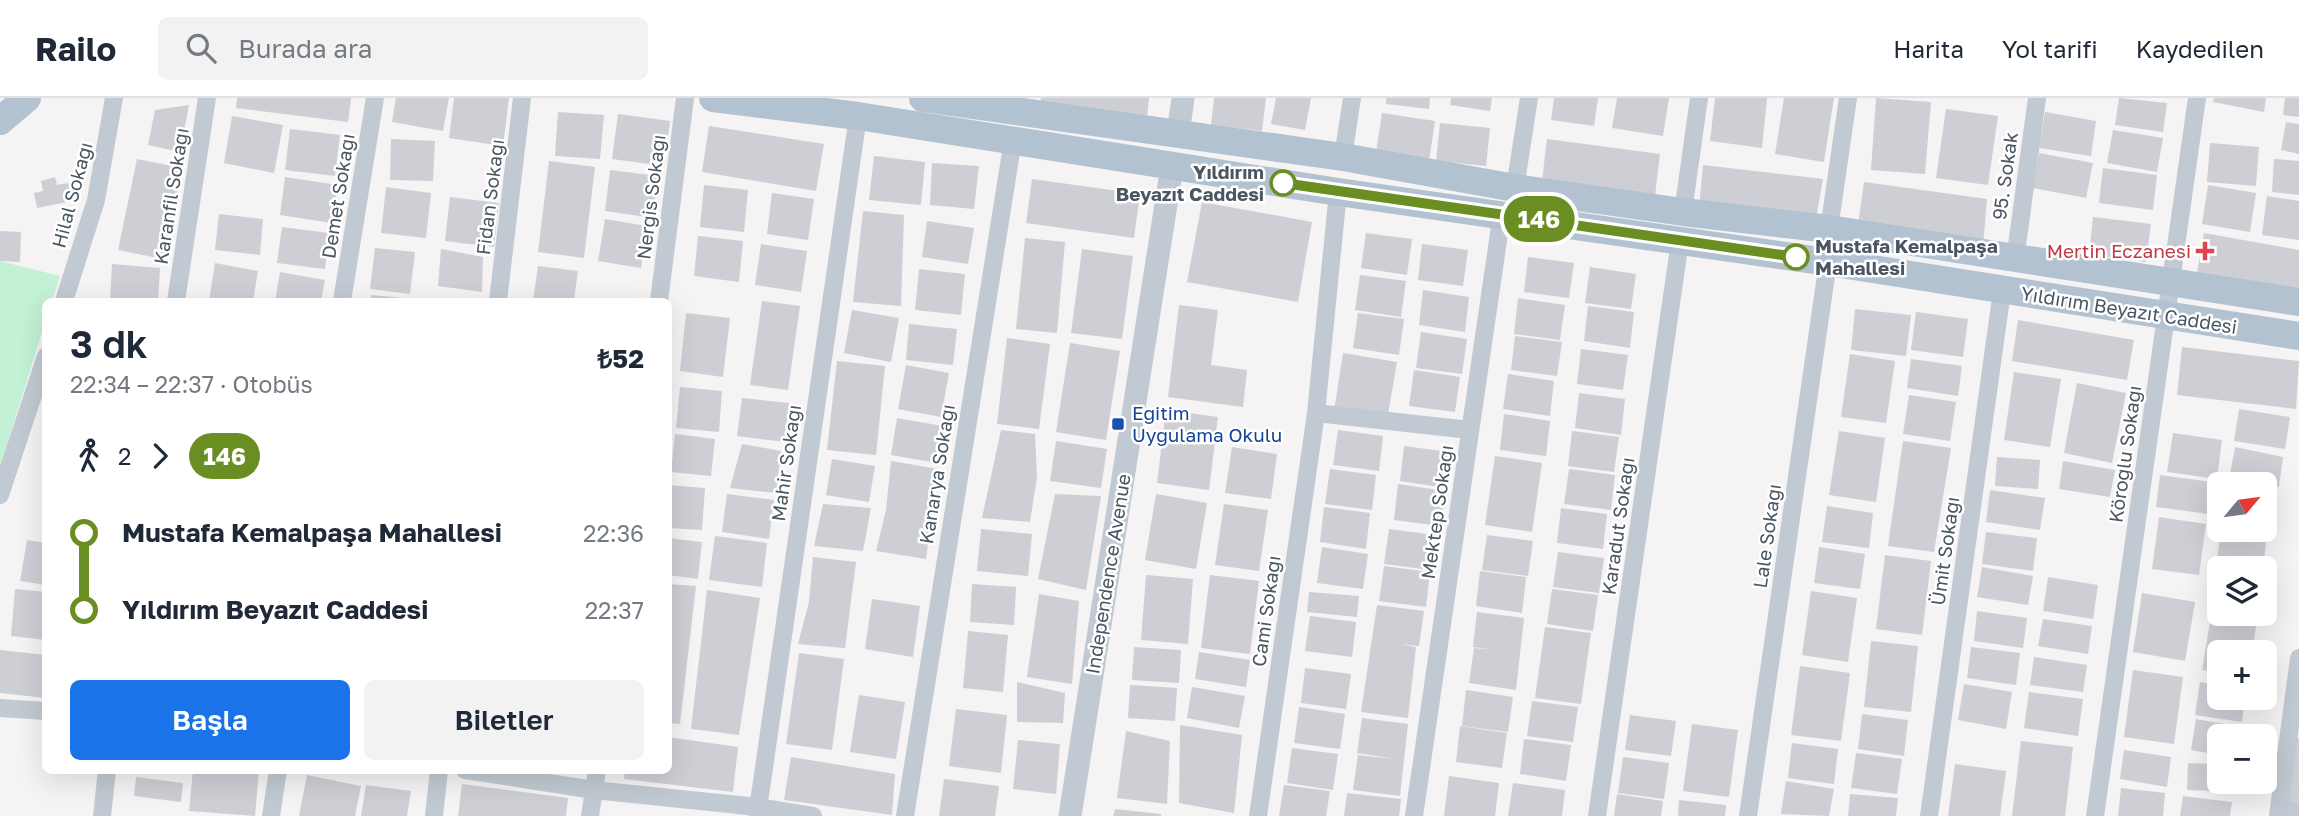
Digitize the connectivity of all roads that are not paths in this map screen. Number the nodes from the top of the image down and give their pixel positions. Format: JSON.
{"nodes":[{"id":1,"x":27,"y":98,"type":"edge"},
{"id":2,"x":114,"y":98,"type":"edge"},
{"id":3,"x":207,"y":98,"type":"edge"},
{"id":4,"x":375,"y":98,"type":"edge"},
{"id":5,"x":522,"y":98,"type":"edge"},
{"id":6,"x":685,"y":98,"type":"edge"},
{"id":7,"x":713,"y":98,"type":"edge"},
{"id":8,"x":923,"y":98,"type":"edge"},
{"id":9,"x":1183,"y":98,"type":"edge"},
{"id":10,"x":1352,"y":98,"type":"edge"},
{"id":11,"x":1528,"y":98,"type":"edge"},
{"id":12,"x":1699,"y":98,"type":"edge"},
{"id":13,"x":1848,"y":98,"type":"edge"},
{"id":14,"x":2037,"y":98,"type":"edge"},
{"id":15,"x":2197,"y":98,"type":"edge"},
{"id":16,"x":1006,"y":104,"type":"edge"},
{"id":17,"x":858,"y":116,"type":"junction"},
{"id":18,"x":0,"y":121,"type":"edge"},
{"id":19,"x":1178,"y":134,"type":"junction"},
{"id":20,"x":1013,"y":140,"type":"junction"},
{"id":21,"x":1343,"y":157,"type":"junction"},
{"id":22,"x":1172,"y":166,"type":"junction"},
{"id":23,"x":1515,"y":188,"type":"junction"},
{"id":24,"x":1338,"y":192,"type":"junction"},
{"id":25,"x":1683,"y":212,"type":"junction"},
{"id":26,"x":1502,"y":213,"type":"junction"},
{"id":27,"x":1829,"y":229,"type":"junction"},
{"id":28,"x":1680,"y":242,"type":"junction"},
{"id":29,"x":2015,"y":260,"type":"junction"},
{"id":30,"x":1828,"y":262,"type":"junction"},
{"id":31,"x":2171,"y":283,"type":"junction"},
{"id":32,"x":2002,"y":291,"type":"junction"},
{"id":33,"x":65,"y":298,"type":"edge"},
{"id":34,"x":176,"y":298,"type":"edge"},
{"id":35,"x":342,"y":298,"type":"edge"},
{"id":36,"x":498,"y":298,"type":"edge"},
{"id":37,"x":659,"y":298,"type":"edge"},
{"id":38,"x":2299,"y":302,"type":"edge"},
{"id":39,"x":2166,"y":316,"type":"junction"},
{"id":40,"x":2299,"y":336,"type":"edge"},
{"id":41,"x":42,"y":368,"type":"edge"},
{"id":42,"x":1316,"y":413,"type":"junction"},
{"id":43,"x":1471,"y":430,"type":"junction"},
{"id":44,"x":0,"y":495,"type":"edge"},
{"id":45,"x":2299,"y":659,"type":"edge"},
{"id":46,"x":0,"y":708,"type":"edge"},
{"id":47,"x":42,"y":711,"type":"edge"},
{"id":48,"x":107,"y":774,"type":"edge"},
{"id":49,"x":277,"y":774,"type":"edge"},
{"id":50,"x":439,"y":774,"type":"edge"},
{"id":51,"x":492,"y":774,"type":"edge"},
{"id":52,"x":596,"y":774,"type":"edge"},
{"id":53,"x":594,"y":790,"type":"junction"},
{"id":54,"x":757,"y":811,"type":"edge"},
{"id":55,"x":2279,"y":812,"type":"edge"},
{"id":56,"x":2299,"y":813,"type":"edge"},
{"id":57,"x":102,"y":816,"type":"edge"},
{"id":58,"x":271,"y":816,"type":"edge"},
{"id":59,"x":434,"y":816,"type":"edge"},
{"id":60,"x":590,"y":816,"type":"edge"},
{"id":61,"x":813,"y":816,"type":"edge"},
{"id":62,"x":905,"y":816,"type":"edge"},
{"id":63,"x":1070,"y":816,"type":"edge"},
{"id":64,"x":1258,"y":816,"type":"edge"},
{"id":65,"x":1414,"y":816,"type":"edge"},
{"id":66,"x":1597,"y":816,"type":"edge"},
{"id":67,"x":1748,"y":816,"type":"edge"},
{"id":68,"x":1929,"y":816,"type":"edge"},
{"id":69,"x":2095,"y":816,"type":"edge"}],
"edges":[{"from":1,"to":18,"type":"main road"},
{"from":2,"to":33,"type":"street","name":"Hilal Sokağı"},
{"from":3,"to":34,"type":"street","name":"Karanfil Sokağı"},
{"from":4,"to":35,"type":"street","name":"Demet Sokağı"},
{"from":5,"to":36,"type":"street","name":"Fidan Sokağı"},
{"from":6,"to":37,"type":"street","name":"Nergis Sokağı"},
{"from":7,"to":17,"type":"main road","name":"Yıldırım Beyazıt Caddesi"},
{"from":8,"to":16,"type":"main road","name":"Yıldırım Beyazıt Caddesi"},
{"from":9,"to":19,"type":"street"},
{"from":10,"to":21,"type":"street"},
{"from":11,"to":23,"type":"street"},
{"from":12,"to":25,"type":"street"},
{"from":13,"to":27,"type":"street"},
{"from":14,"to":29,"type":"street","name":"95. Sokak"},
{"from":15,"to":31,"type":"street","name":"Köroğlu Sokağı"},
{"from":16,"to":19,"type":"main road","name":"Yıldırım Beyazıt Caddesi"},
{"from":17,"to":20,"type":"main road","name":"Yıldırım Beyazıt Caddesi"},
{"from":17,"to":54,"type":"street","name":"Mahir Sokağı"},
{"from":19,"to":21,"type":"main road","name":"Yıldırım Beyazıt Caddesi"},
{"from":19,"to":22,"type":"main road"},
{"from":20,"to":22,"type":"main road","name":"Yıldırım Beyazıt Caddesi"},
{"from":20,"to":62,"type":"street","name":"Kanarya Sokağı"},
{"from":21,"to":23,"type":"main road","name":"Yıldırım Beyazıt Caddesi"},
{"from":22,"to":24,"type":"main road","name":"Yıldırım Beyazıt Caddesi"},
{"from":22,"to":63,"type":"street","name":"Independence Avenue"},
{"from":23,"to":25,"type":"main road","name":"Yıldırım Beyazıt Caddesi"},
{"from":24,"to":26,"type":"main road","name":"Yıldırım Beyazıt Caddesi"},
{"from":24,"to":42,"type":"street","name":"Cami Sokağı"},
{"from":25,"to":27,"type":"main road","name":"Yıldırım Beyazıt Caddesi"},
{"from":26,"to":28,"type":"main road","name":"Yıldırım Beyazıt Caddesi"},
{"from":26,"to":43,"type":"street","name":"Mektep Sokağı"},
{"from":27,"to":29,"type":"main road","name":"Yıldırım Beyazıt Caddesi"},
{"from":28,"to":30,"type":"main road","name":"Yıldırım Beyazıt Caddesi"},
{"from":28,"to":66,"type":"street","name":"Karadut Sokağı"},
{"from":29,"to":31,"type":"main road","name":"Yıldırım Beyazıt Caddesi"},
{"from":30,"to":32,"type":"main road","name":"Yıldırım Beyazıt Caddesi"},
{"from":30,"to":67,"type":"street","name":"Lale Sokağı"},
{"from":31,"to":38,"type":"main road","name":"Yıldırım Beyazıt Caddesi"},
{"from":31,"to":39,"type":"street","name":"Köroğlu Sokağı"},
{"from":32,"to":39,"type":"main road","name":"Yıldırım Beyazıt Caddesi"},
{"from":32,"to":68,"type":"street","name":"Ümit Sokağı"},
{"from":39,"to":40,"type":"main road","name":"Yıldırım Beyazıt Caddesi"},
{"from":39,"to":69,"type":"street","name":"Köroğlu Sokağı"},
{"from":41,"to":44,"type":"street"},
{"from":42,"to":43,"type":"street"},
{"from":42,"to":64,"type":"street","name":"Cami Sokağı"},
{"from":43,"to":65,"type":"street","name":"Mektep Sokağı"},
{"from":45,"to":55,"type":"street"},
{"from":46,"to":47,"type":"street"},
{"from":48,"to":57,"type":"street"},
{"from":49,"to":58,"type":"street"},
{"from":50,"to":59,"type":"street"},
{"from":51,"to":53,"type":"street"},
{"from":52,"to":53,"type":"street"},
{"from":53,"to":54,"type":"street"},
{"from":53,"to":60,"type":"street"},
{"from":54,"to":61,"type":"street"},
{"from":55,"to":56,"type":"street"}]}
